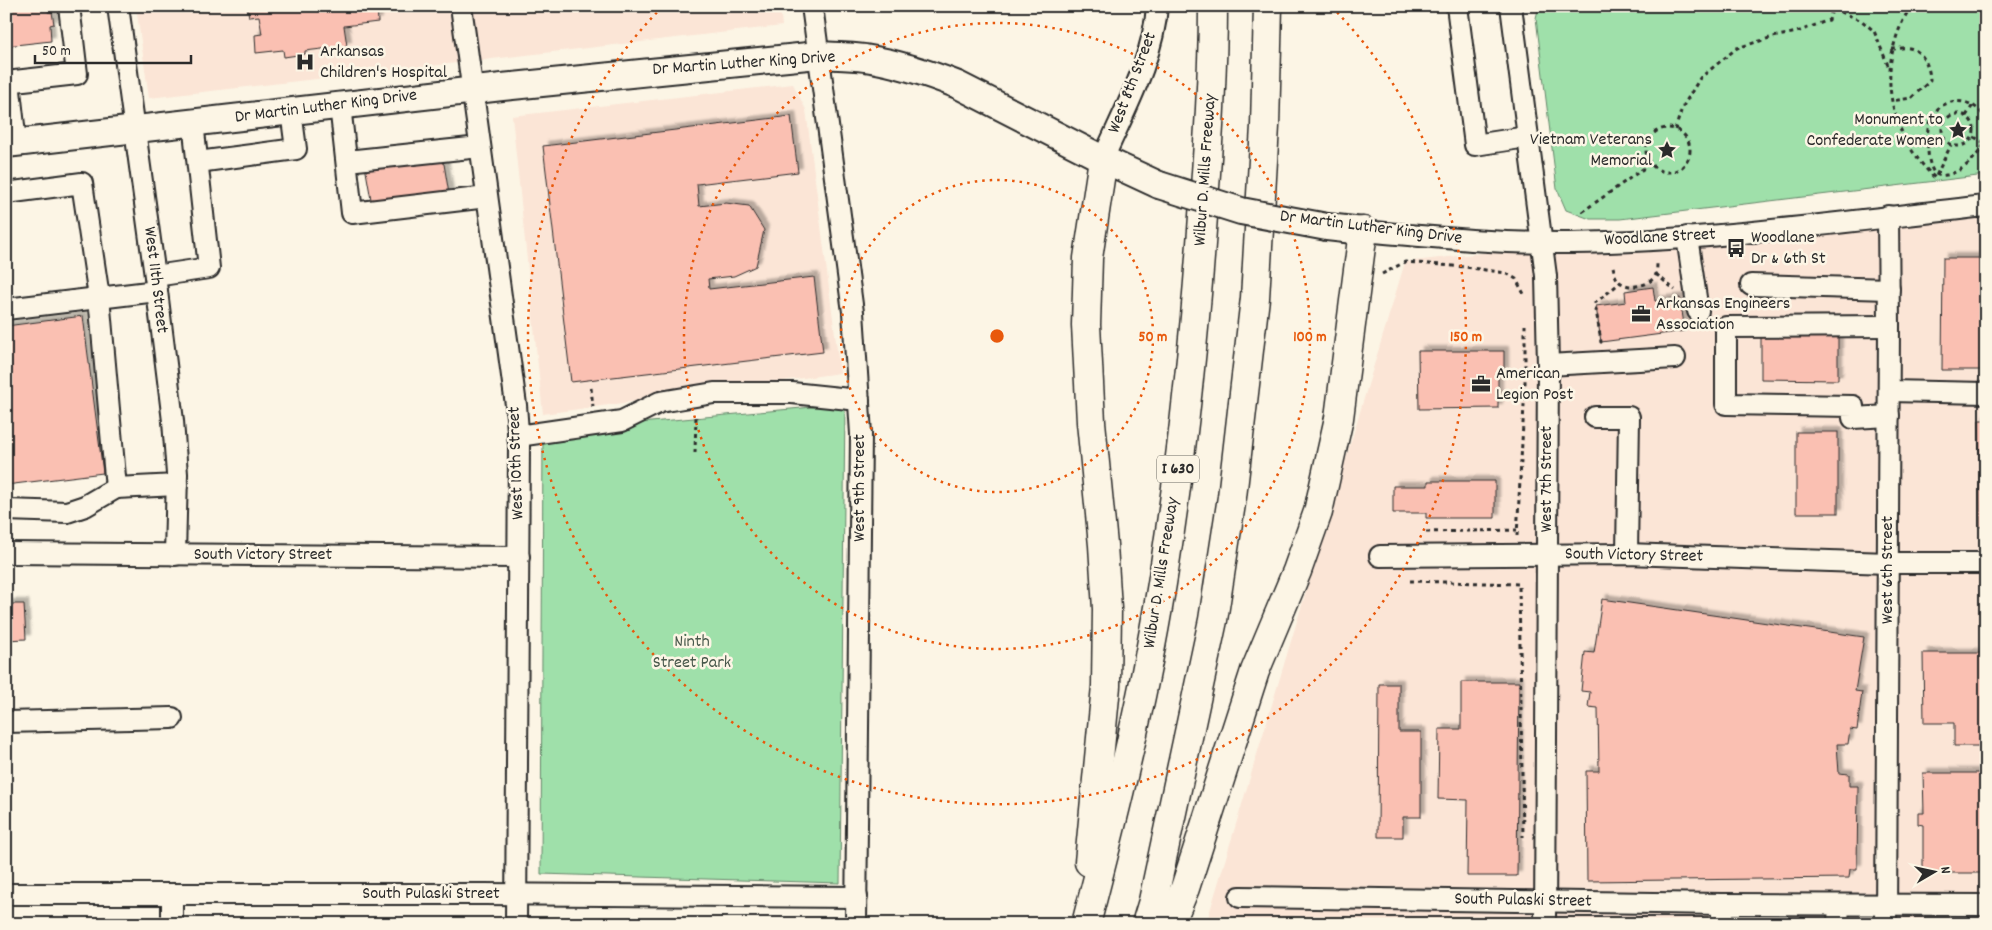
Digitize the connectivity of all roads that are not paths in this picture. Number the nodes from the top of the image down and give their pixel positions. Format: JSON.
{"nodes":[{"id":1,"x":70,"y":6,"type":"edge"},
{"id":2,"x":118,"y":6,"type":"edge"},
{"id":3,"x":461,"y":6,"type":"edge"},
{"id":4,"x":812,"y":6,"type":"edge"},
{"id":5,"x":1157,"y":6,"type":"edge"},
{"id":6,"x":1213,"y":6,"type":"edge"},
{"id":7,"x":1268,"y":6,"type":"edge"},
{"id":8,"x":1456,"y":6,"type":"edge"},
{"id":9,"x":1511,"y":6,"type":"edge"},
{"id":10,"x":818,"y":55,"type":"junction"},
{"id":11,"x":8,"y":82,"type":"edge"},
{"id":12,"x":474,"y":90,"type":"junction"},
{"id":13,"x":340,"y":105,"type":"junction"},
{"id":14,"x":291,"y":111,"type":"junction"},
{"id":15,"x":193,"y":122,"type":"junction"},
{"id":16,"x":135,"y":129,"type":"junction"},
{"id":17,"x":1527,"y":137,"type":"junction"},
{"id":18,"x":11,"y":144,"type":"edge"},
{"id":19,"x":480,"y":147,"type":"junction"},
{"id":20,"x":1103,"y":159,"type":"junction"},
{"id":21,"x":347,"y":161,"type":"junction"},
{"id":22,"x":198,"y":162,"type":"junction"},
{"id":23,"x":6,"y":193,"type":"edge"},
{"id":24,"x":487,"y":197,"type":"junction"},
{"id":25,"x":1986,"y":206,"type":"edge"},
{"id":26,"x":1888,"y":216,"type":"junction"},
{"id":27,"x":1364,"y":231,"type":"junction"},
{"id":28,"x":1687,"y":237,"type":"junction"},
{"id":29,"x":1542,"y":243,"type":"junction"},
{"id":30,"x":156,"y":283,"type":"junction"},
{"id":31,"x":1751,"y":285,"type":"dead end"},
{"id":32,"x":1889,"y":289,"type":"junction"},
{"id":33,"x":99,"y":297,"type":"junction"},
{"id":34,"x":6,"y":309,"type":"edge"},
{"id":35,"x":1698,"y":311,"type":"dead end"},
{"id":36,"x":1889,"y":326,"type":"junction"},
{"id":37,"x":1675,"y":358,"type":"dead end"},
{"id":38,"x":1548,"y":365,"type":"junction"},
{"id":39,"x":1889,"y":391,"type":"junction"},
{"id":40,"x":1986,"y":393,"type":"edge"},
{"id":41,"x":860,"y":400,"type":"junction"},
{"id":42,"x":1889,"y":416,"type":"junction"},
{"id":43,"x":1595,"y":417,"type":"dead end"},
{"id":44,"x":518,"y":436,"type":"junction"},
{"id":45,"x":177,"y":485,"type":"junction"},
{"id":46,"x":116,"y":488,"type":"junction"},
{"id":47,"x":6,"y":510,"type":"edge"},
{"id":48,"x":6,"y":553,"type":"edge"},
{"id":49,"x":175,"y":554,"type":"junction"},
{"id":50,"x":1627,"y":554,"type":"junction"},
{"id":51,"x":1547,"y":555,"type":"junction"},
{"id":52,"x":1380,"y":556,"type":"dead end"},
{"id":53,"x":519,"y":557,"type":"junction"},
{"id":54,"x":1888,"y":563,"type":"junction"},
{"id":55,"x":1986,"y":563,"type":"edge"},
{"id":56,"x":172,"y":718,"type":"dead end"},
{"id":57,"x":6,"y":722,"type":"edge"},
{"id":58,"x":6,"y":894,"type":"edge"},
{"id":59,"x":172,"y":894,"type":"junction"},
{"id":60,"x":516,"y":894,"type":"junction"},
{"id":61,"x":857,"y":897,"type":"junction"},
{"id":62,"x":1240,"y":897,"type":"dead end"},
{"id":63,"x":1544,"y":902,"type":"junction"},
{"id":64,"x":1986,"y":905,"type":"edge"},
{"id":65,"x":1722,"y":914,"type":"edge"},
{"id":66,"x":1838,"y":914,"type":"edge"},
{"id":67,"x":1886,"y":914,"type":"edge"},
{"id":68,"x":172,"y":924,"type":"edge"},
{"id":69,"x":516,"y":924,"type":"edge"},
{"id":70,"x":856,"y":924,"type":"edge"},
{"id":71,"x":1085,"y":924,"type":"edge"},
{"id":72,"x":1146,"y":924,"type":"edge"},
{"id":73,"x":1170,"y":924,"type":"edge"},
{"id":74,"x":1545,"y":924,"type":"edge"}],
"edges":[{"from":1,"to":11,"type":"street"},
{"from":2,"to":16,"type":"street","name":"West 11th Street"},
{"from":3,"to":12,"type":"street","name":"West 10th Street"},
{"from":4,"to":10,"type":"street","name":"West 9th Street"},
{"from":5,"to":20,"type":"street","name":"West 8th Street"},
{"from":6,"to":71,"type":"highway","name":"Wilbur D. Mills Freeway","number":"I 630"},
{"from":7,"to":72,"type":"highway"},
{"from":8,"to":17,"type":"street"},
{"from":9,"to":17,"type":"street","name":"West 7th Street"},
{"from":10,"to":12,"type":"main road","name":"Dr Martin Luther King Drive"},
{"from":10,"to":20,"type":"main road","name":"Dr Martin Luther King Drive"},
{"from":10,"to":41,"type":"street","name":"West 9th Street"},
{"from":11,"to":18,"type":"street"},
{"from":12,"to":13,"type":"main road","name":"Dr Martin Luther King Drive"},
{"from":12,"to":19,"type":"street","name":"West 10th Street"},
{"from":13,"to":14,"type":"main road","name":"Dr Martin Luther King Drive"},
{"from":13,"to":21,"type":"street"},
{"from":14,"to":15,"type":"main road","name":"Dr Martin Luther King Drive"},
{"from":14,"to":22,"type":"street"},
{"from":15,"to":16,"type":"main road","name":"Dr Martin Luther King Drive"},
{"from":15,"to":22,"type":"street"},
{"from":16,"to":18,"type":"main road","name":"Dr Martin Luther King Drive"},
{"from":16,"to":30,"type":"street","name":"West 11th Street"},
{"from":17,"to":29,"type":"street","name":"West 7th Street"},
{"from":19,"to":21,"type":"street"},
{"from":19,"to":24,"type":"street","name":"West 10th Street"},
{"from":20,"to":27,"type":"main road","name":"Dr Martin Luther King Drive","bridge":true},
{"from":20,"to":71,"type":"highway"},
{"from":21,"to":24,"type":"street"},
{"from":22,"to":30,"type":"street"},
{"from":23,"to":33,"type":"street"},
{"from":24,"to":44,"type":"street","name":"West 10th Street"},
{"from":25,"to":26,"type":"street","name":"Woodlane Street"},
{"from":26,"to":28,"type":"street","name":"Woodlane Street"},
{"from":26,"to":32,"type":"street","name":"West 6th Street"},
{"from":27,"to":29,"type":"street","name":"Dr Martin Luther King Drive"},
{"from":27,"to":73,"type":"highway"},
{"from":28,"to":29,"type":"street","name":"Woodlane Street"},
{"from":28,"to":35,"type":"street"},
{"from":29,"to":38,"type":"street","name":"West 7th Street"},
{"from":30,"to":33,"type":"street"},
{"from":30,"to":45,"type":"street","name":"West 11th Street"},
{"from":31,"to":32,"type":"street"},
{"from":32,"to":36,"type":"street","name":"West 6th Street"},
{"from":33,"to":34,"type":"street"},
{"from":33,"to":46,"type":"street"},
{"from":36,"to":39,"type":"street","name":"West 6th Street"},
{"from":36,"to":42,"type":"street"},
{"from":37,"to":38,"type":"street"},
{"from":38,"to":51,"type":"street","name":"West 7th Street"},
{"from":39,"to":40,"type":"street"},
{"from":39,"to":42,"type":"street","name":"West 6th Street"},
{"from":41,"to":44,"type":"street"},
{"from":41,"to":61,"type":"street","name":"West 9th Street"},
{"from":42,"to":54,"type":"street","name":"West 6th Street"},
{"from":43,"to":50,"type":"street"},
{"from":44,"to":53,"type":"street","name":"West 10th Street"},
{"from":45,"to":46,"type":"street"},
{"from":45,"to":49,"type":"street","name":"West 11th Street"},
{"from":46,"to":47,"type":"street"},
{"from":48,"to":49,"type":"street","name":"South Victory Street"},
{"from":49,"to":53,"type":"street","name":"South Victory Street"},
{"from":50,"to":51,"type":"street","name":"South Victory Street"},
{"from":50,"to":54,"type":"street","name":"South Victory Street"},
{"from":51,"to":52,"type":"street","name":"South Victory Street"},
{"from":51,"to":63,"type":"street","name":"West 7th Street"},
{"from":53,"to":60,"type":"street","name":"West 10th Street"},
{"from":54,"to":55,"type":"street","name":"South Victory Street"},
{"from":54,"to":67,"type":"street","name":"West 6th Street"},
{"from":56,"to":57,"type":"street"},
{"from":58,"to":59,"type":"street","name":"South Pulaski Street"},
{"from":59,"to":60,"type":"street","name":"South Pulaski Street"},
{"from":59,"to":68,"type":"street"},
{"from":60,"to":61,"type":"street","name":"South Pulaski Street"},
{"from":60,"to":69,"type":"street","name":"West 10th Street"},
{"from":61,"to":70,"type":"street","name":"West 9th Street"},
{"from":62,"to":63,"type":"street","name":"South Pulaski Street"},
{"from":63,"to":65,"type":"street","name":"South Pulaski Street"},
{"from":63,"to":74,"type":"street","name":"West 7th Street"},
{"from":64,"to":67,"type":"street","name":"South Pulaski Street"},
{"from":65,"to":66,"type":"street","name":"South Pulaski Street"},
{"from":66,"to":67,"type":"street","name":"South Pulaski Street"}]}
